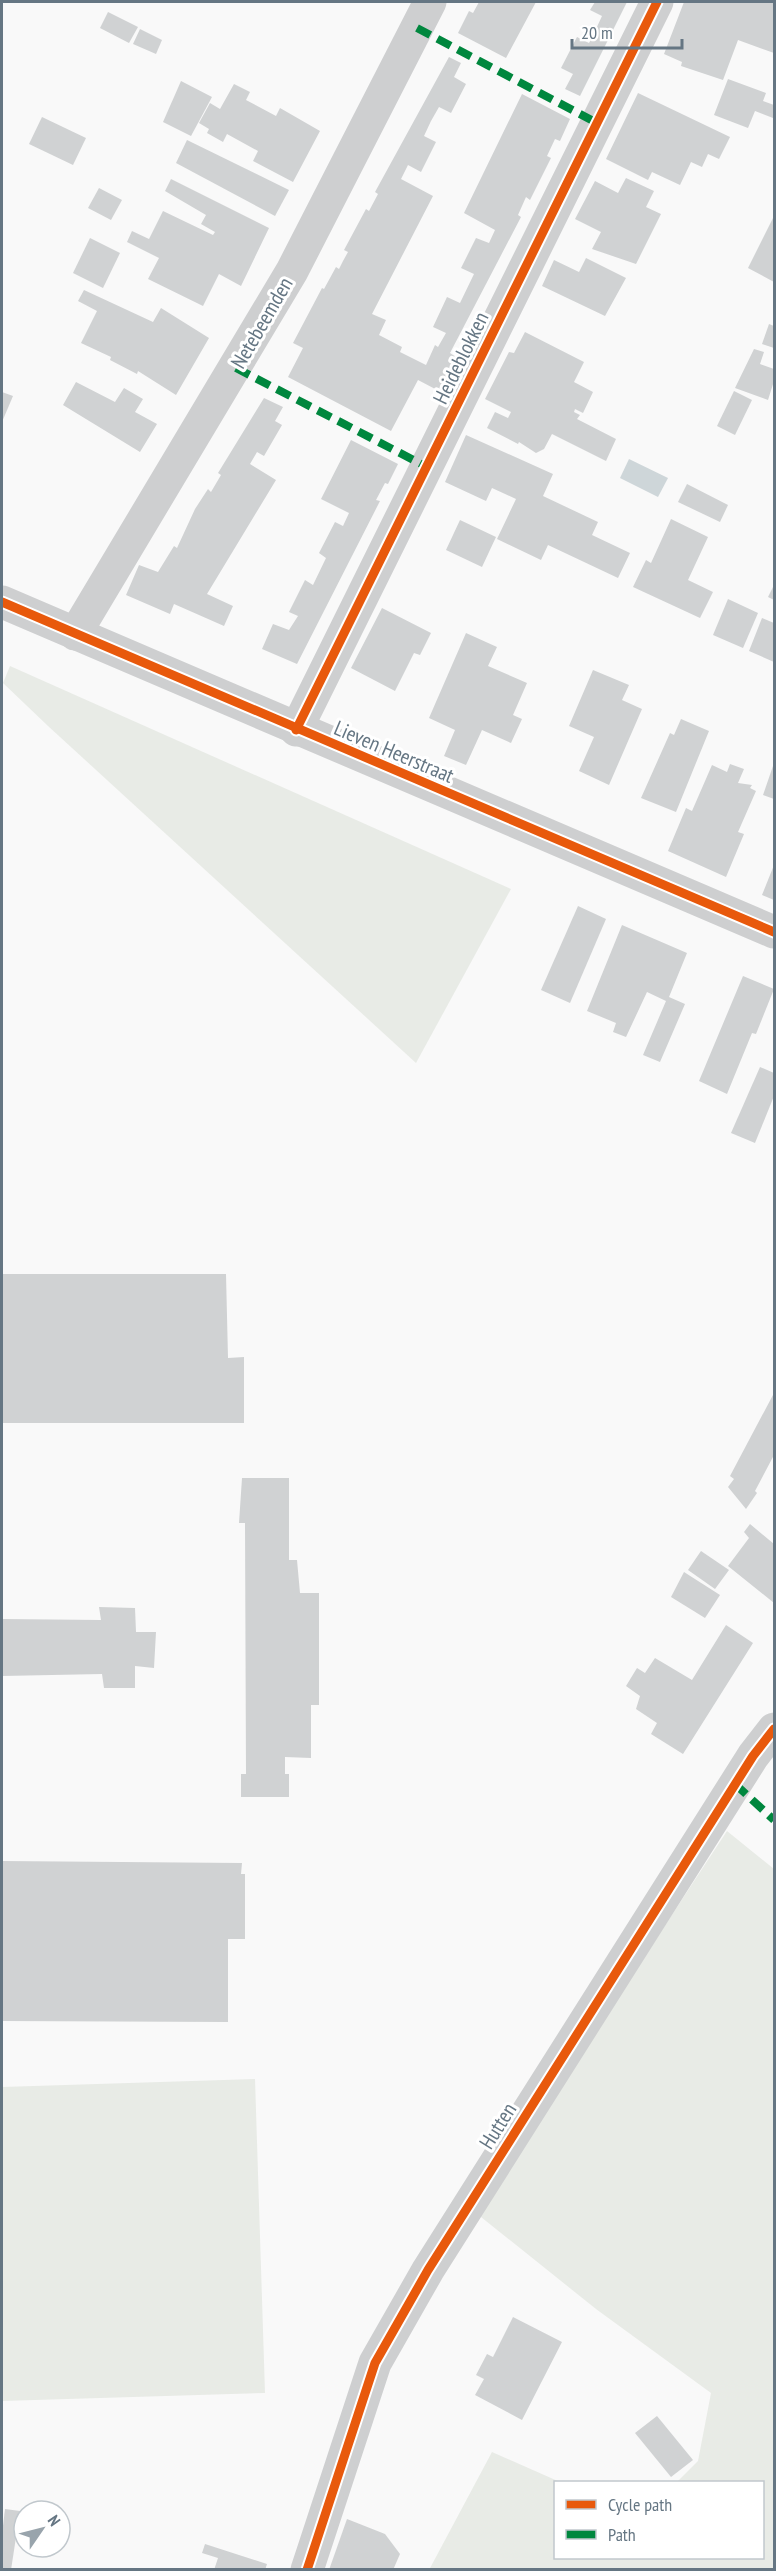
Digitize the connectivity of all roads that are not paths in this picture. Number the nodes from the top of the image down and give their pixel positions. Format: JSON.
{"nodes":[{"id":1,"x":430,"y":2,"type":"edge"},
{"id":2,"x":657,"y":2,"type":"edge"},
{"id":3,"x":2,"y":602,"type":"edge"},
{"id":4,"x":75,"y":634,"type":"junction"},
{"id":5,"x":296,"y":730,"type":"junction"},
{"id":6,"x":774,"y":932,"type":"edge"},
{"id":7,"x":774,"y":1729,"type":"edge"},
{"id":8,"x":307,"y":2570,"type":"edge"}],
"edges":[{"from":1,"to":4,"type":"street","name":"Netebeemden"},
{"from":2,"to":5,"type":"street","name":"Heideblokken"},
{"from":3,"to":4,"type":"street","name":"Lieven Heerstraat"},
{"from":4,"to":5,"type":"street","name":"Lieven Heerstraat"},
{"from":5,"to":6,"type":"street","name":"Lieven Heerstraat"},
{"from":7,"to":8,"type":"street","name":"Hutten"}]}
